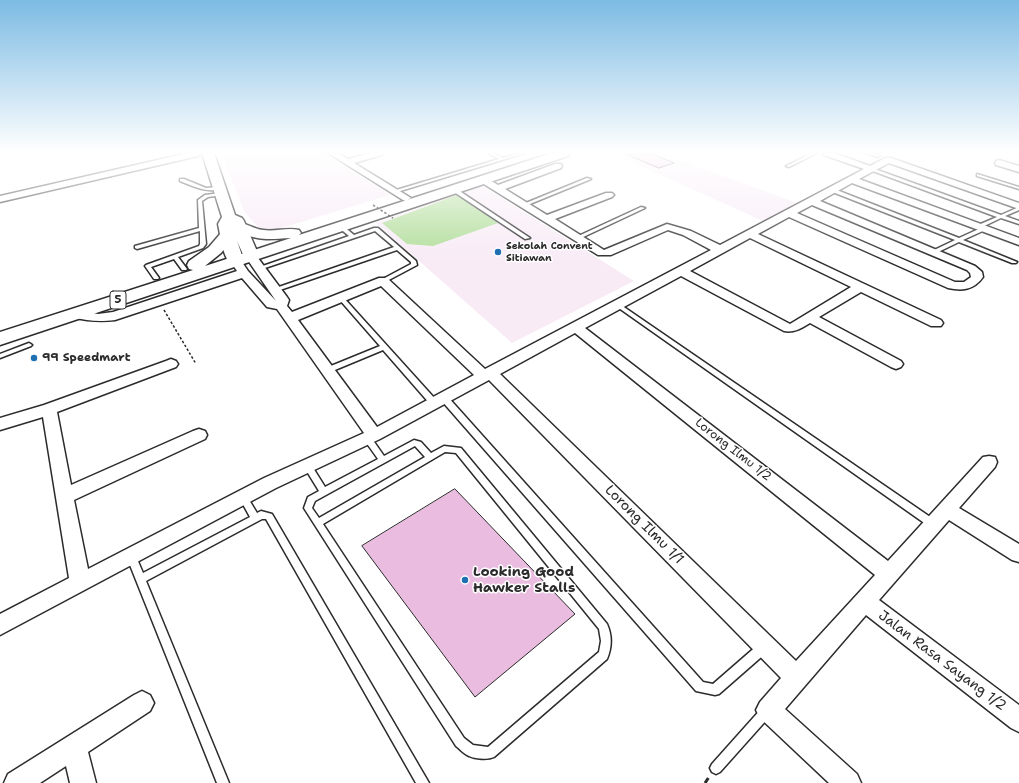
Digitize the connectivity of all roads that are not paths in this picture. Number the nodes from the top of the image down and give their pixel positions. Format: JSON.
{"nodes":[{"id":1,"x":453,"y":189,"type":"edge"},
{"id":2,"x":41,"y":190,"type":"edge"},
{"id":3,"x":210,"y":190,"type":"edge"},
{"id":4,"x":399,"y":190,"type":"edge"},
{"id":5,"x":420,"y":190,"type":"edge"},
{"id":6,"x":420,"y":190,"type":"edge"},
{"id":7,"x":428,"y":190,"type":"edge"},
{"id":8,"x":451,"y":190,"type":"edge"},
{"id":9,"x":500,"y":190,"type":"edge"},
{"id":10,"x":563,"y":190,"type":"edge"},
{"id":11,"x":832,"y":190,"type":"joint"},
{"id":12,"x":878,"y":190,"type":"edge"},
{"id":13,"x":927,"y":190,"type":"edge"},
{"id":14,"x":970,"y":190,"type":"edge"},
{"id":15,"x":220,"y":191,"type":"junction"},
{"id":16,"x":407,"y":194,"type":"junction"},
{"id":17,"x":609,"y":195,"type":"dead end"},
{"id":18,"x":0,"y":199,"type":"edge"},
{"id":19,"x":812,"y":201,"type":"junction"},
{"id":20,"x":523,"y":205,"type":"junction"},
{"id":21,"x":1019,"y":207,"type":"edge"},
{"id":22,"x":643,"y":208,"type":"dead end"},
{"id":23,"x":789,"y":213,"type":"junction"},
{"id":24,"x":1001,"y":217,"type":"junction"},
{"id":25,"x":546,"y":219,"type":"junction"},
{"id":26,"x":1019,"y":223,"type":"edge"},
{"id":27,"x":340,"y":226,"type":"junction"},
{"id":28,"x":232,"y":227,"type":"junction"},
{"id":29,"x":981,"y":228,"type":"junction"},
{"id":30,"x":202,"y":229,"type":"junction"},
{"id":31,"x":295,"y":232,"type":"junction"},
{"id":32,"x":749,"y":234,"type":"junction"},
{"id":33,"x":353,"y":237,"type":"junction"},
{"id":34,"x":527,"y":238,"type":"dead end"},
{"id":35,"x":577,"y":238,"type":"junction"},
{"id":36,"x":958,"y":241,"type":"junction"},
{"id":37,"x":1019,"y":242,"type":"edge"},
{"id":38,"x":137,"y":247,"type":"dead end"},
{"id":39,"x":397,"y":248,"type":"junction"},
{"id":40,"x":720,"y":250,"type":"junction"},
{"id":41,"x":932,"y":253,"type":"junction"},
{"id":42,"x":245,"y":260,"type":"junction"},
{"id":43,"x":1014,"y":262,"type":"dead end"},
{"id":44,"x":185,"y":264,"type":"junction"},
{"id":45,"x":681,"y":271,"type":"junction"},
{"id":46,"x":383,"y":281,"type":"junction"},
{"id":47,"x":860,"y":287,"type":"junction"},
{"id":48,"x":275,"y":290,"type":"junction"},
{"id":49,"x":341,"y":298,"type":"junction"},
{"id":50,"x":618,"y":305,"type":"junction"},
{"id":51,"x":281,"y":306,"type":"junction"},
{"id":52,"x":77,"y":314,"type":"junction"},
{"id":53,"x":290,"y":318,"type":"junction"},
{"id":54,"x":810,"y":318,"type":"junction"},
{"id":55,"x":936,"y":324,"type":"dead end"},
{"id":56,"x":576,"y":327,"type":"junction"},
{"id":57,"x":0,"y":329,"type":"edge"},
{"id":58,"x":0,"y":339,"type":"edge"},
{"id":59,"x":30,"y":345,"type":"dead end"},
{"id":60,"x":384,"y":347,"type":"junction"},
{"id":61,"x":0,"y":356,"type":"edge"},
{"id":62,"x":171,"y":364,"type":"dead end"},
{"id":63,"x":896,"y":364,"type":"dead end"},
{"id":64,"x":328,"y":370,"type":"junction"},
{"id":65,"x":488,"y":375,"type":"junction"},
{"id":66,"x":439,"y":400,"type":"junction"},
{"id":67,"x":49,"y":409,"type":"junction"},
{"id":68,"x":0,"y":424,"type":"edge"},
{"id":69,"x":199,"y":435,"type":"dead end"},
{"id":70,"x":370,"y":436,"type":"junction"},
{"id":71,"x":430,"y":457,"type":"junction"},
{"id":72,"x":383,"y":460,"type":"junction"},
{"id":73,"x":989,"y":462,"type":"dead end"},
{"id":74,"x":307,"y":465,"type":"junction"},
{"id":75,"x":324,"y":492,"type":"junction"},
{"id":76,"x":65,"y":496,"type":"junction"},
{"id":77,"x":243,"y":497,"type":"junction"},
{"id":78,"x":946,"y":510,"type":"junction"},
{"id":79,"x":256,"y":518,"type":"junction"},
{"id":80,"x":318,"y":523,"type":"junction"},
{"id":81,"x":933,"y":525,"type":"junction"},
{"id":82,"x":1019,"y":554,"type":"edge"},
{"id":83,"x":131,"y":555,"type":"junction"},
{"id":84,"x":889,"y":574,"type":"junction"},
{"id":85,"x":141,"y":578,"type":"junction"},
{"id":86,"x":80,"y":582,"type":"junction"},
{"id":87,"x":864,"y":602,"type":"junction"},
{"id":88,"x":0,"y":625,"type":"edge"},
{"id":89,"x":765,"y":646,"type":"junction"},
{"id":90,"x":797,"y":678,"type":"junction"},
{"id":91,"x":142,"y":703,"type":"dead end"},
{"id":92,"x":768,"y":710,"type":"junction"},
{"id":93,"x":1019,"y":720,"type":"edge"},
{"id":94,"x":74,"y":747,"type":"junction"},
{"id":95,"x":716,"y":768,"type":"dead end"},
{"id":96,"x":17,"y":783,"type":"edge"},
{"id":97,"x":83,"y":783,"type":"edge"},
{"id":98,"x":223,"y":783,"type":"edge"},
{"id":99,"x":423,"y":783,"type":"edge"},
{"id":100,"x":848,"y":783,"type":"edge"}],
"edges":[{"from":1,"to":34,"type":"lane"},
{"from":2,"to":18,"type":"street"},
{"from":3,"to":15,"type":"lane"},
{"from":4,"to":16,"type":"street"},
{"from":5,"to":16,"type":"highway","number":"5"},
{"from":6,"to":16,"type":"lane"},
{"from":7,"to":16,"type":"highway"},
{"from":8,"to":27,"type":"highway","number":"5"},
{"from":9,"to":20,"type":"street"},
{"from":10,"to":20,"type":"lane"},
{"from":11,"to":19,"type":"street"},
{"from":11,"to":36,"type":"lane"},
{"from":12,"to":29,"type":"street"},
{"from":13,"to":24,"type":"lane"},
{"from":14,"to":21,"type":"street"},
{"from":15,"to":28,"type":"street"},
{"from":15,"to":30,"type":"lane"},
{"from":16,"to":31,"type":"highway","number":"5"},
{"from":17,"to":25,"type":"street"},
{"from":19,"to":23,"type":"street"},
{"from":19,"to":41,"type":"street"},
{"from":20,"to":25,"type":"street"},
{"from":21,"to":24,"type":"lane"},
{"from":22,"to":35,"type":"lane"},
{"from":23,"to":32,"type":"street"},
{"from":23,"to":41,"type":"street"},
{"from":24,"to":26,"type":"lane"},
{"from":24,"to":29,"type":"lane"},
{"from":25,"to":35,"type":"street"},
{"from":27,"to":33,"type":"lane"},
{"from":27,"to":42,"type":"highway","number":"5"},
{"from":28,"to":31,"type":"highway"},
{"from":28,"to":42,"type":"street"},
{"from":28,"to":44,"type":"highway"},
{"from":29,"to":36,"type":"lane"},
{"from":29,"to":37,"type":"street"},
{"from":30,"to":38,"type":"lane"},
{"from":30,"to":44,"type":"lane"},
{"from":31,"to":42,"type":"highway","number":"5"},
{"from":32,"to":40,"type":"street"},
{"from":32,"to":47,"type":"street"},
{"from":33,"to":39,"type":"lane"},
{"from":33,"to":42,"type":"lane"},
{"from":35,"to":40,"type":"street"},
{"from":36,"to":41,"type":"lane"},
{"from":36,"to":43,"type":"lane"},
{"from":39,"to":46,"type":"lane"},
{"from":39,"to":48,"type":"lane"},
{"from":40,"to":45,"type":"street"},
{"from":42,"to":44,"type":"highway","number":"5"},
{"from":42,"to":48,"type":"street"},
{"from":42,"to":51,"type":"street"},
{"from":42,"to":52,"type":"highway","number":"5"},
{"from":42,"to":52,"type":"street"},
{"from":44,"to":57,"type":"highway","number":"5"},
{"from":45,"to":50,"type":"street"},
{"from":45,"to":54,"type":"street"},
{"from":46,"to":49,"type":"street"},
{"from":46,"to":65,"type":"street","name":"Lorong Ilmu 1/1"},
{"from":47,"to":54,"type":"street"},
{"from":47,"to":55,"type":"street"},
{"from":48,"to":51,"type":"street"},
{"from":49,"to":53,"type":"street"},
{"from":49,"to":60,"type":"lane"},
{"from":50,"to":56,"type":"street"},
{"from":50,"to":81,"type":"lane"},
{"from":51,"to":53,"type":"street"},
{"from":52,"to":58,"type":"highway","number":"5"},
{"from":53,"to":64,"type":"street"},
{"from":54,"to":63,"type":"street"},
{"from":56,"to":65,"type":"street"},
{"from":56,"to":84,"type":"street","name":"Lorong Ilmu 1/2"},
{"from":59,"to":61,"type":"lane"},
{"from":60,"to":64,"type":"lane"},
{"from":60,"to":66,"type":"lane"},
{"from":62,"to":67,"type":"street"},
{"from":64,"to":70,"type":"street"},
{"from":65,"to":66,"type":"street"},
{"from":65,"to":89,"type":"street","name":"Lorong Ilmu 1/1"},
{"from":66,"to":70,"type":"street"},
{"from":66,"to":89,"type":"lane"},
{"from":67,"to":68,"type":"street"},
{"from":67,"to":76,"type":"street"},
{"from":69,"to":76,"type":"street"},
{"from":70,"to":72,"type":"lane"},
{"from":70,"to":74,"type":"street"},
{"from":71,"to":72,"type":"lane"},
{"from":71,"to":80,"type":"lane"},
{"from":71,"to":80,"type":"lane"},
{"from":72,"to":75,"type":"lane"},
{"from":73,"to":78,"type":"street"},
{"from":74,"to":75,"type":"lane"},
{"from":74,"to":77,"type":"street"},
{"from":75,"to":80,"type":"lane"},
{"from":76,"to":86,"type":"street"},
{"from":77,"to":79,"type":"lane"},
{"from":77,"to":83,"type":"street"},
{"from":78,"to":81,"type":"street"},
{"from":78,"to":82,"type":"street"},
{"from":79,"to":85,"type":"lane"},
{"from":79,"to":99,"type":"lane"},
{"from":81,"to":84,"type":"street"},
{"from":83,"to":85,"type":"lane"},
{"from":83,"to":86,"type":"street"},
{"from":84,"to":87,"type":"street"},
{"from":85,"to":98,"type":"lane"},
{"from":86,"to":88,"type":"street"},
{"from":87,"to":90,"type":"street"},
{"from":87,"to":93,"type":"street","name":"Jalan Rasa Sayang 1/2"},
{"from":89,"to":90,"type":"street","name":"Lorong Ilmu 1/1"},
{"from":90,"to":92,"type":"street"},
{"from":91,"to":94,"type":"street"},
{"from":92,"to":95,"type":"lane"},
{"from":92,"to":100,"type":"street"},
{"from":94,"to":96,"type":"street"},
{"from":94,"to":97,"type":"street"}]}
